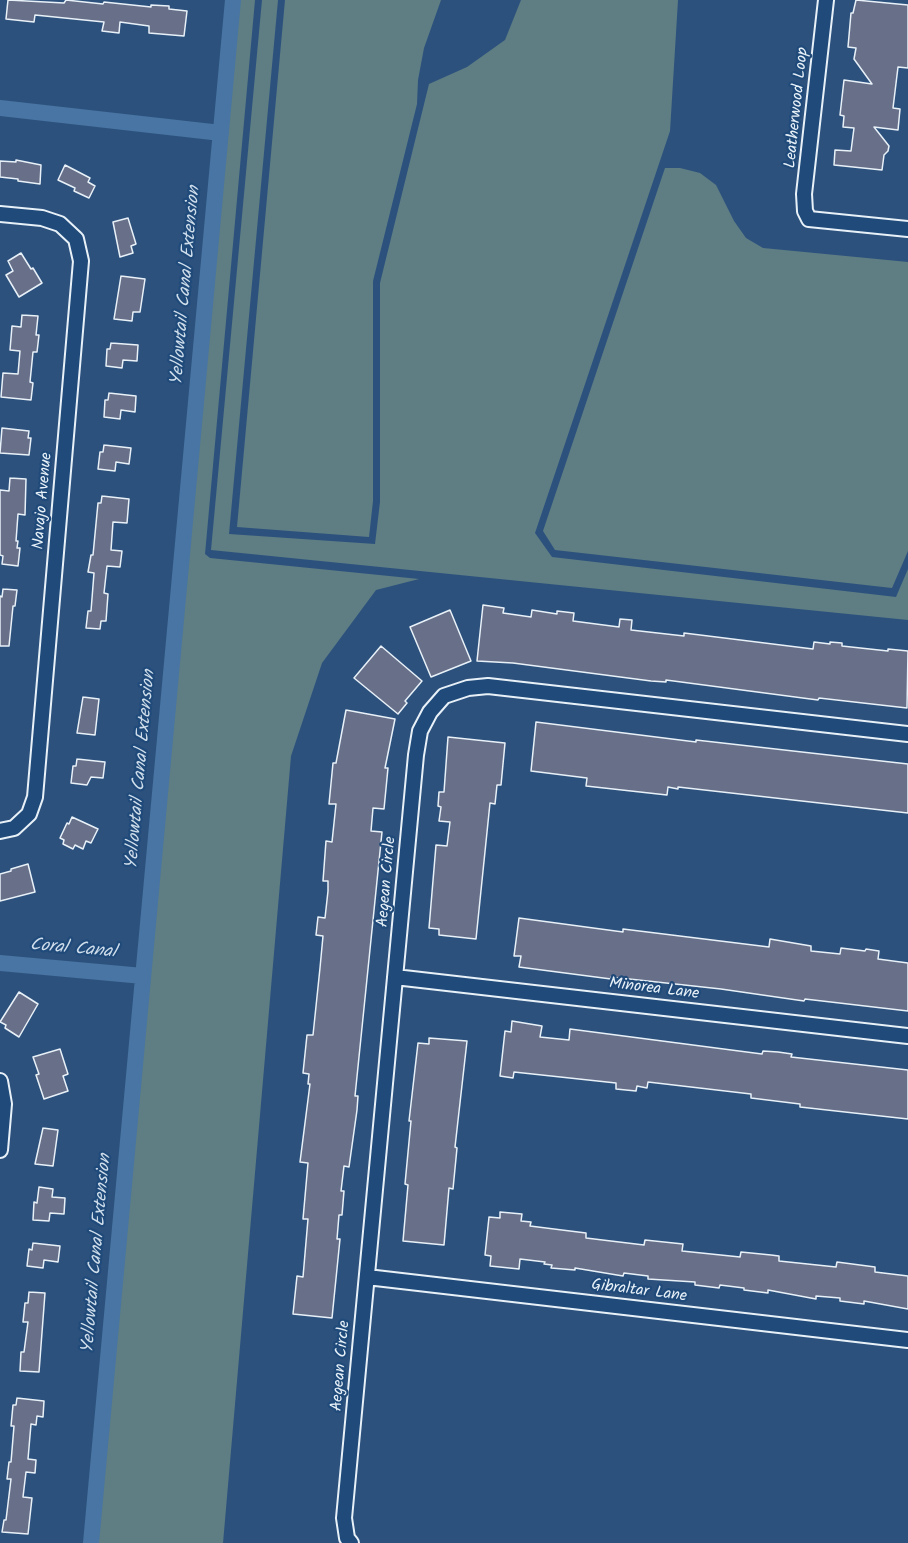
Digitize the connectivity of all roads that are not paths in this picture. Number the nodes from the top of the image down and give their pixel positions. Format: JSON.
{"nodes":[{"id":1,"x":826,"y":0,"type":"edge"},
{"id":2,"x":0,"y":214,"type":"edge"},
{"id":3,"x":908,"y":229,"type":"edge"},
{"id":4,"x":908,"y":734,"type":"edge"},
{"id":5,"x":0,"y":831,"type":"edge"},
{"id":6,"x":395,"y":977,"type":"junction"},
{"id":7,"x":908,"y":1036,"type":"edge"},
{"id":8,"x":0,"y":1081,"type":"edge"},
{"id":9,"x":0,"y":1150,"type":"edge"},
{"id":10,"x":367,"y":1277,"type":"junction"},
{"id":11,"x":908,"y":1340,"type":"edge"},
{"id":12,"x":351,"y":1543,"type":"edge"}],
"edges":[{"from":1,"to":3,"type":"street","name":"Leatherwood Loop"},
{"from":2,"to":5,"type":"street","name":"Navajo Avenue"},
{"from":4,"to":6,"type":"street","name":"Aegean Circle"},
{"from":6,"to":7,"type":"street","name":"Minorea Lane"},
{"from":6,"to":10,"type":"street","name":"Aegean Circle"},
{"from":8,"to":9,"type":"street"},
{"from":10,"to":11,"type":"street","name":"Gibraltar Lane"},
{"from":10,"to":12,"type":"street","name":"Aegean Circle"}]}
